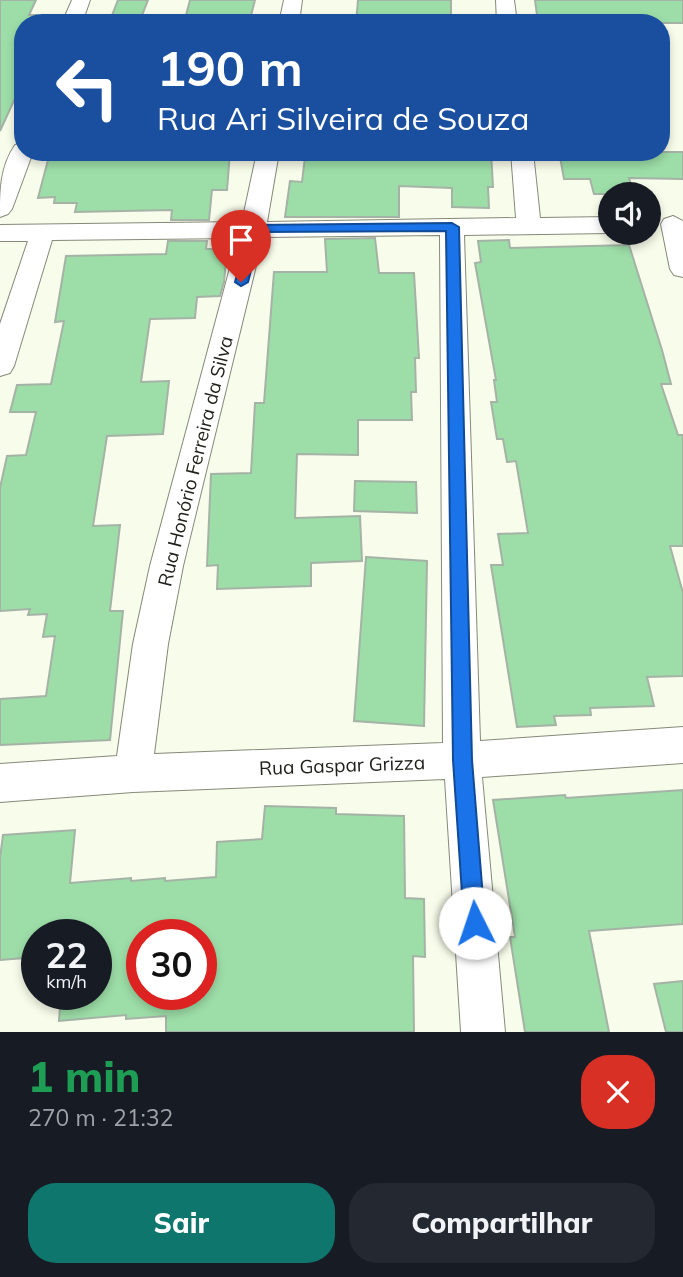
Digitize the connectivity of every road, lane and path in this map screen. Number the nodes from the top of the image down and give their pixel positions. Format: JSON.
{"nodes":[{"id":1,"x":19,"y":161,"type":"edge"},
{"id":2,"x":266,"y":161,"type":"edge"},
{"id":3,"x":523,"y":161,"type":"edge"},
{"id":4,"x":0,"y":209,"type":"edge"},
{"id":5,"x":668,"y":224,"type":"edge"},
{"id":6,"x":530,"y":225,"type":"junction"},
{"id":7,"x":598,"y":225,"type":"edge"},
{"id":8,"x":452,"y":227,"type":"junction"},
{"id":9,"x":255,"y":228,"type":"junction"},
{"id":10,"x":43,"y":231,"type":"junction"},
{"id":11,"x":0,"y":233,"type":"edge"},
{"id":12,"x":683,"y":269,"type":"edge"},
{"id":13,"x":0,"y":366,"type":"edge"},
{"id":14,"x":683,"y":745,"type":"edge"},
{"id":15,"x":462,"y":760,"type":"junction"},
{"id":16,"x":133,"y":772,"type":"junction"},
{"id":17,"x":0,"y":783,"type":"edge"},
{"id":18,"x":483,"y":1032,"type":"edge"}],
"edges":[{"from":1,"to":4,"type":"street"},
{"from":2,"to":9,"type":"street","name":"Rua Honório Ferreira da Silva"},
{"from":3,"to":6,"type":"street"},
{"from":5,"to":12,"type":"street"},
{"from":6,"to":7,"type":"street"},
{"from":6,"to":8,"type":"street"},
{"from":8,"to":9,"type":"street"},
{"from":8,"to":15,"type":"street"},
{"from":9,"to":10,"type":"street"},
{"from":9,"to":16,"type":"street","name":"Rua Honório Ferreira da Silva"},
{"from":10,"to":11,"type":"street"},
{"from":10,"to":13,"type":"street"},
{"from":14,"to":15,"type":"street","name":"Rua Gaspar Grizza"},
{"from":15,"to":16,"type":"street","name":"Rua Gaspar Grizza"},
{"from":15,"to":18,"type":"street"},
{"from":16,"to":17,"type":"street","name":"Rua Gaspar Grizza"}]}
